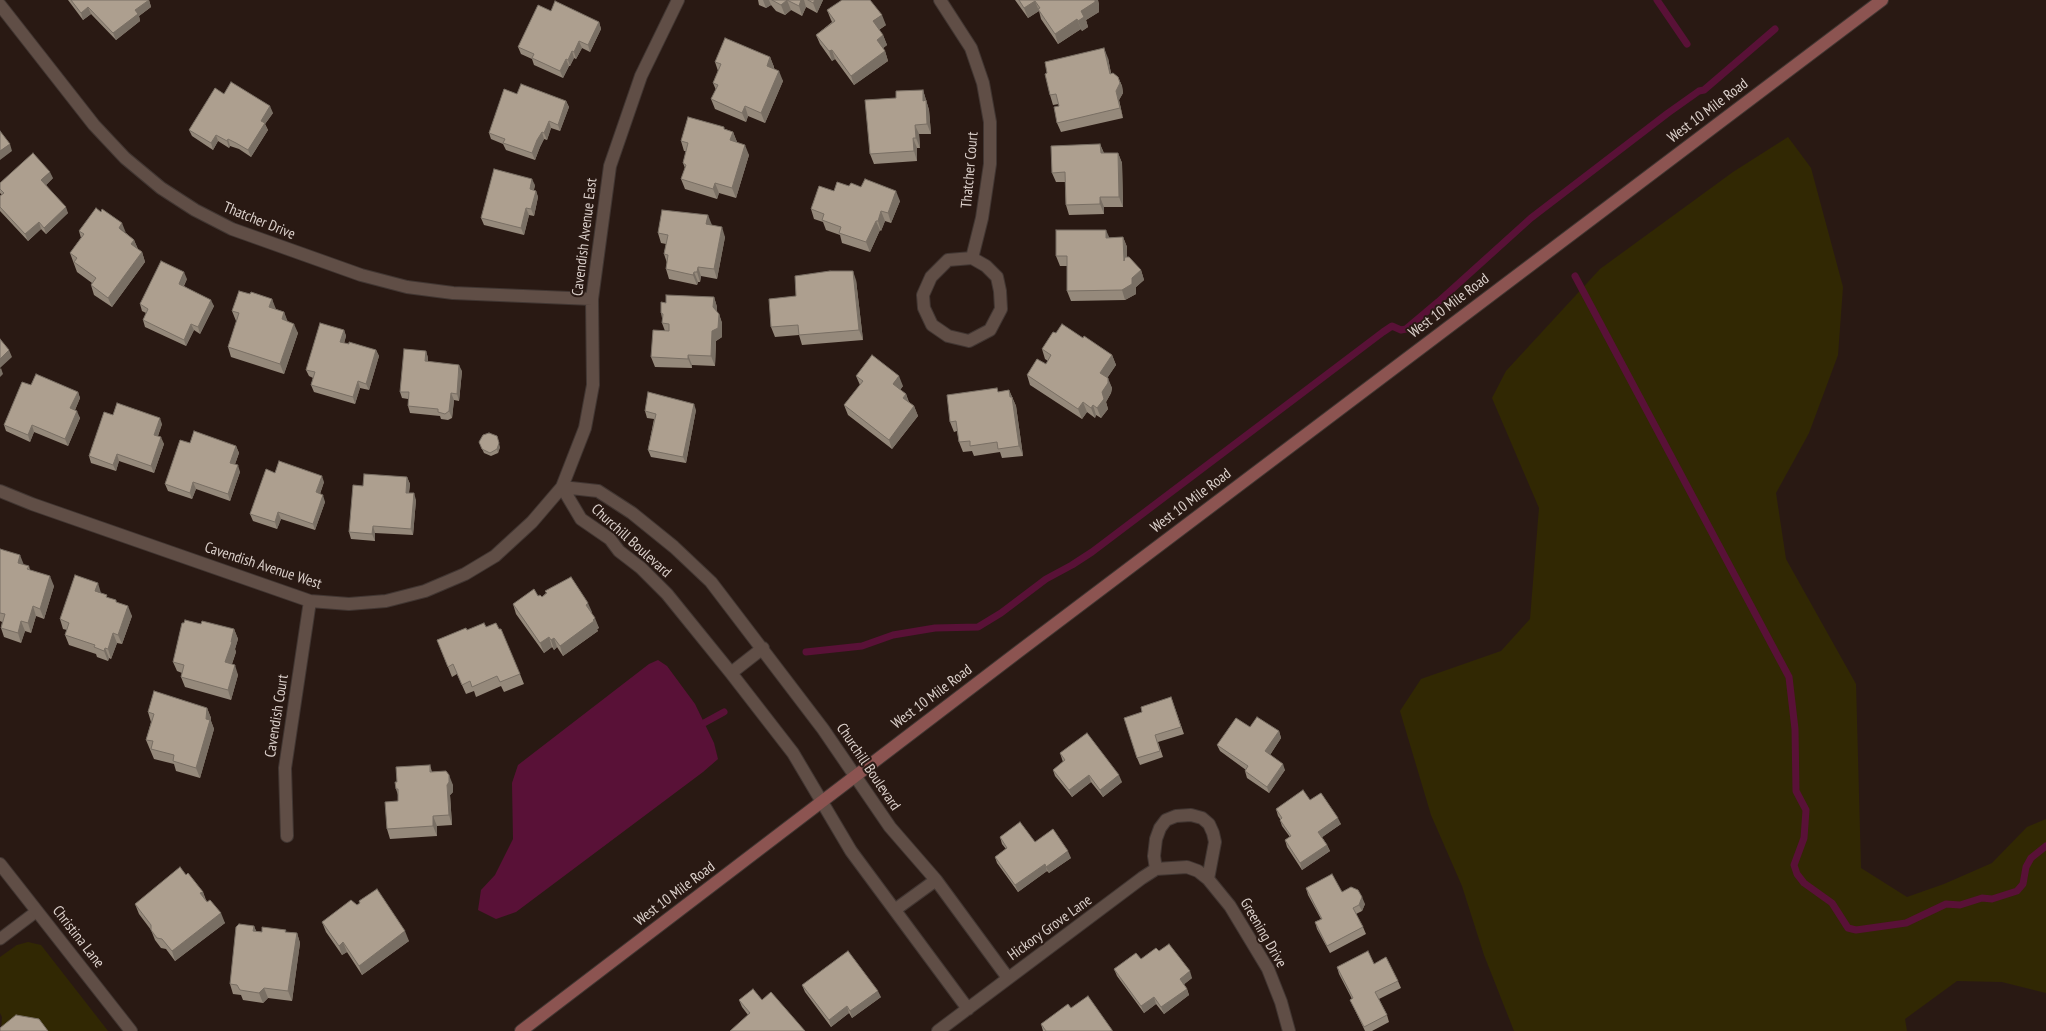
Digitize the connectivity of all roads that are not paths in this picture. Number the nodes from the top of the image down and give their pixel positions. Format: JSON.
{"nodes":[{"id":1,"x":678,"y":0,"type":"edge"},
{"id":2,"x":940,"y":0,"type":"edge"},
{"id":3,"x":1882,"y":0,"type":"edge"},
{"id":4,"x":0,"y":5,"type":"edge"},
{"id":5,"x":972,"y":258,"type":"junction"},
{"id":6,"x":592,"y":299,"type":"junction"},
{"id":7,"x":562,"y":487,"type":"junction"},
{"id":8,"x":0,"y":491,"type":"edge"},
{"id":9,"x":310,"y":601,"type":"junction"},
{"id":10,"x":763,"y":648,"type":"junction"},
{"id":11,"x":731,"y":673,"type":"junction"},
{"id":12,"x":855,"y":776,"type":"junction"},
{"id":13,"x":821,"y":802,"type":"junction"},
{"id":14,"x":287,"y":836,"type":"dead end"},
{"id":15,"x":0,"y":864,"type":"edge"},
{"id":16,"x":1156,"y":870,"type":"junction"},
{"id":17,"x":1208,"y":879,"type":"junction"},
{"id":18,"x":936,"y":880,"type":"junction"},
{"id":19,"x":896,"y":909,"type":"junction"},
{"id":20,"x":37,"y":911,"type":"junction"},
{"id":21,"x":0,"y":939,"type":"edge"},
{"id":22,"x":1008,"y":978,"type":"junction"},
{"id":23,"x":968,"y":1009,"type":"junction"},
{"id":24,"x":131,"y":1031,"type":"edge"},
{"id":25,"x":521,"y":1031,"type":"edge"},
{"id":26,"x":938,"y":1031,"type":"edge"},
{"id":27,"x":1290,"y":1031,"type":"edge"}],
"edges":[{"from":1,"to":6,"type":"street","name":"Cavendish Avenue East"},
{"from":2,"to":5,"type":"street","name":"Thatcher Court"},
{"from":3,"to":12,"type":"main road","name":"West 10 Mile Road"},
{"from":4,"to":6,"type":"street","name":"Thatcher Drive"},
{"from":5,"to":5,"type":"street"},
{"from":6,"to":7,"type":"street","name":"Cavendish Avenue East"},
{"from":7,"to":9,"type":"street","name":"Cavendish Avenue West"},
{"from":7,"to":10,"type":"street","name":"Churchill Boulevard"},
{"from":7,"to":11,"type":"street","name":"Churchill Boulevard"},
{"from":8,"to":9,"type":"street","name":"Cavendish Avenue West"},
{"from":9,"to":14,"type":"street","name":"Cavendish Court"},
{"from":10,"to":11,"type":"street"},
{"from":10,"to":12,"type":"street","name":"Churchill Boulevard"},
{"from":11,"to":13,"type":"street","name":"Churchill Boulevard"},
{"from":12,"to":13,"type":"main road","name":"West 10 Mile Road"},
{"from":12,"to":18,"type":"street","name":"Churchill Boulevard"},
{"from":13,"to":19,"type":"street","name":"Churchill Boulevard"},
{"from":13,"to":25,"type":"main road","name":"West 10 Mile Road"},
{"from":15,"to":20,"type":"street","name":"Christina Lane"},
{"from":16,"to":17,"type":"street","name":"Greening Drive"},
{"from":16,"to":17,"type":"street"},
{"from":16,"to":22,"type":"street","name":"Hickory Grove Lane"},
{"from":17,"to":27,"type":"street","name":"Greening Drive"},
{"from":18,"to":19,"type":"street"},
{"from":18,"to":22,"type":"street","name":"Churchill Boulevard"},
{"from":19,"to":23,"type":"street","name":"Churchill Boulevard"},
{"from":20,"to":21,"type":"lane"},
{"from":20,"to":24,"type":"street","name":"Christina Lane"},
{"from":22,"to":23,"type":"street","name":"Hickory Grove Lane"},
{"from":23,"to":26,"type":"street","name":"Hickory Grove Lane"}]}
